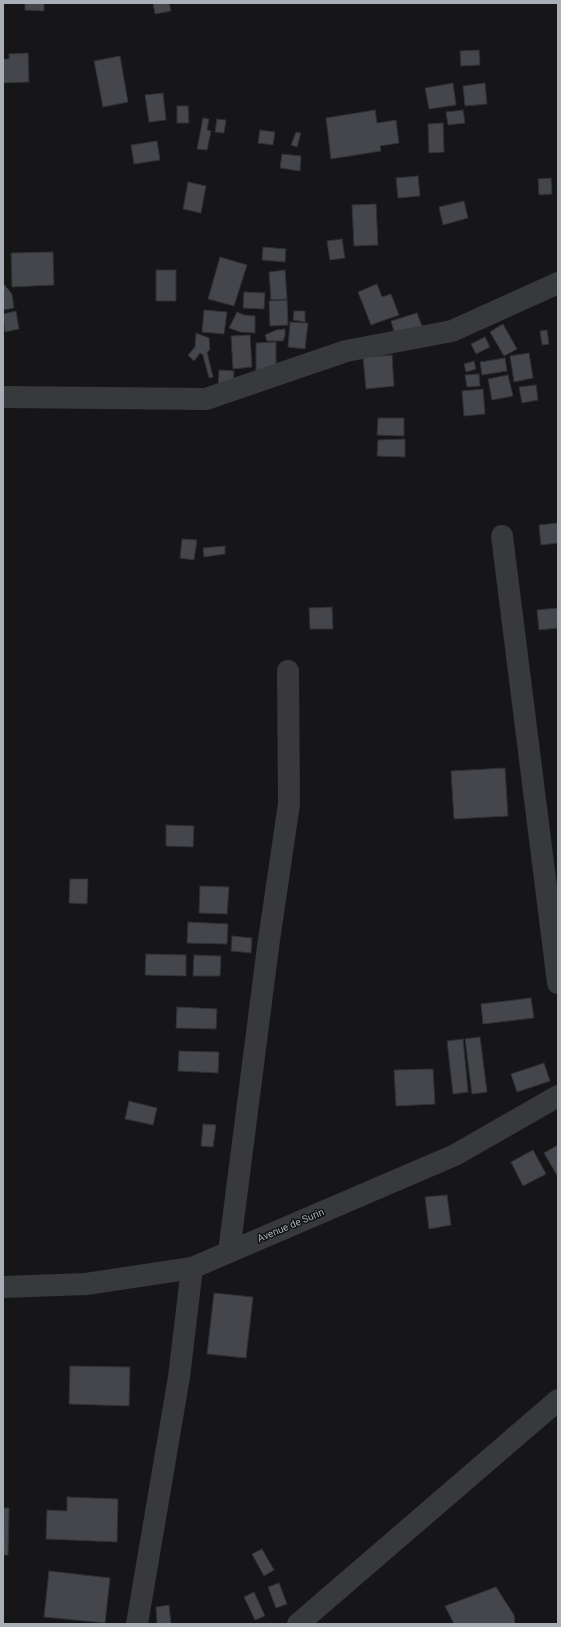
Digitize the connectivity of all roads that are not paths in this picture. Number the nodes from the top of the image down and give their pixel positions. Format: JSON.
{"nodes":[{"id":1,"x":558,"y":283,"type":"edge"},
{"id":2,"x":3,"y":397,"type":"edge"},
{"id":3,"x":502,"y":536,"type":"dead end"},
{"id":4,"x":288,"y":671,"type":"dead end"},
{"id":5,"x":558,"y":983,"type":"edge"},
{"id":6,"x":558,"y":1096,"type":"edge"},
{"id":7,"x":229,"y":1252,"type":"junction"},
{"id":8,"x":192,"y":1268,"type":"junction"},
{"id":9,"x":3,"y":1288,"type":"edge"},
{"id":10,"x":558,"y":1400,"type":"edge"},
{"id":11,"x":137,"y":1624,"type":"edge"},
{"id":12,"x":298,"y":1624,"type":"edge"}],
"edges":[{"from":1,"to":2,"type":"street"},
{"from":3,"to":5,"type":"street"},
{"from":4,"to":7,"type":"street"},
{"from":6,"to":7,"type":"street","name":"Avenue de Surin"},
{"from":7,"to":8,"type":"street","name":"Avenue de Surin"},
{"from":8,"to":9,"type":"street","name":"Avenue de Surin"},
{"from":8,"to":11,"type":"street"},
{"from":10,"to":12,"type":"street"}]}
